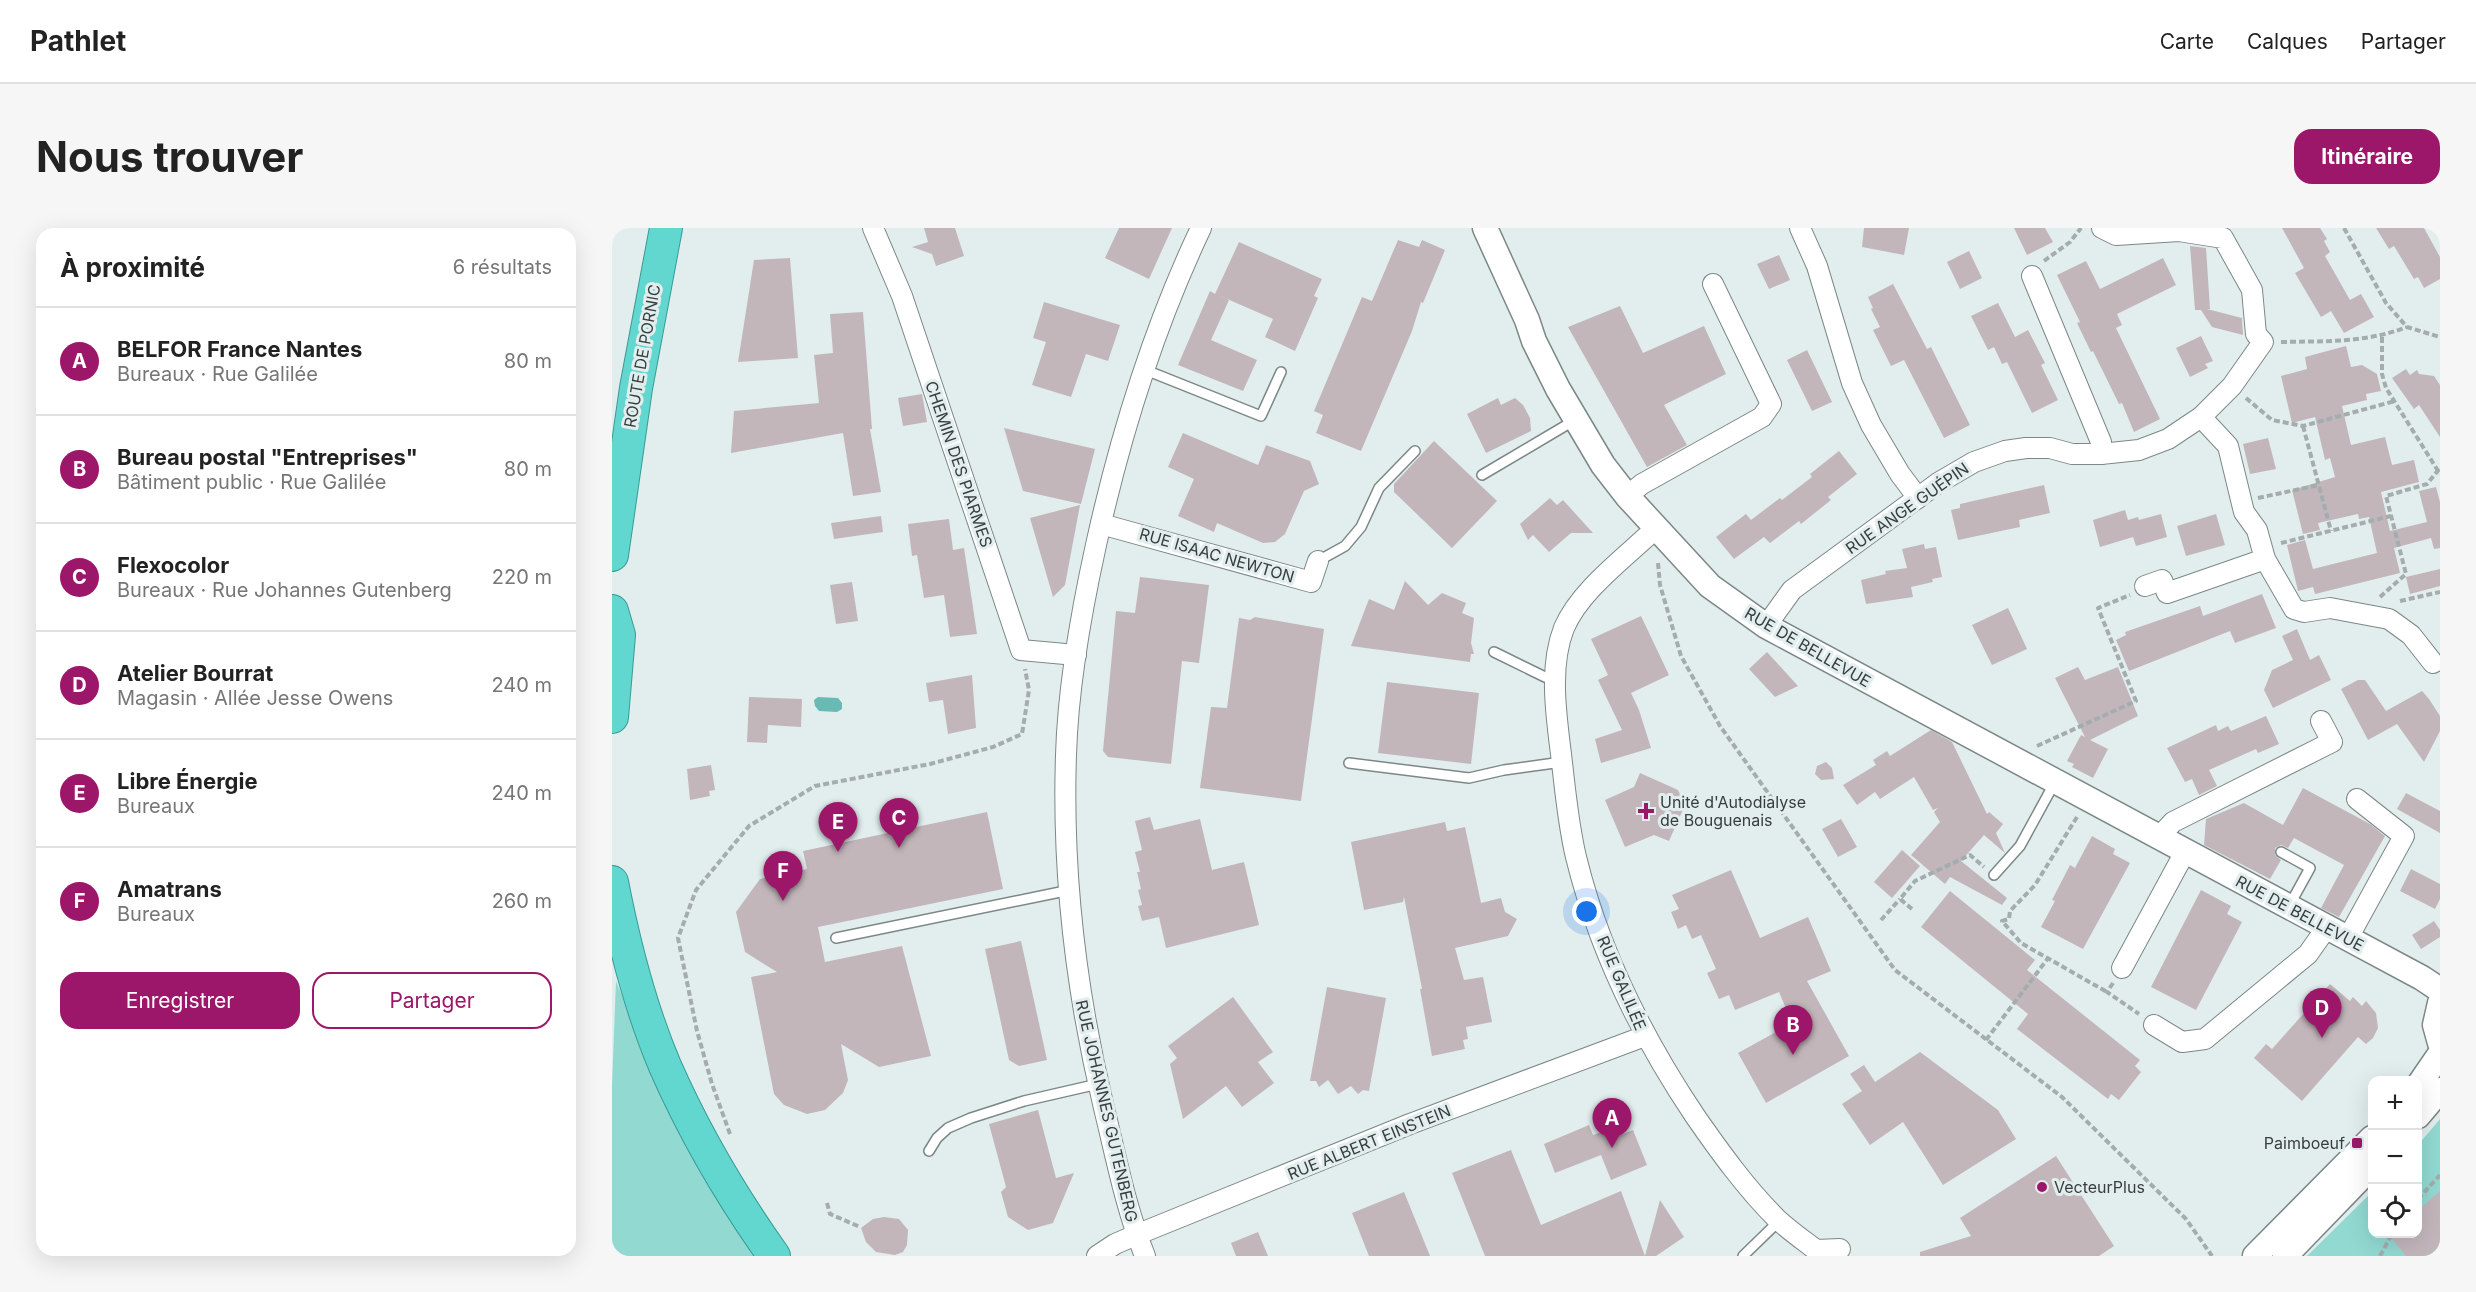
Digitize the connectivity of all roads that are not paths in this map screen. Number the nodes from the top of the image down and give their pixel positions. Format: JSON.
{"nodes":[{"id":1,"x":666,"y":228,"type":"edge"},
{"id":2,"x":873,"y":228,"type":"edge"},
{"id":3,"x":1201,"y":228,"type":"edge"},
{"id":4,"x":1485,"y":228,"type":"edge"},
{"id":5,"x":1800,"y":228,"type":"edge"},
{"id":6,"x":2102,"y":228,"type":"edge"},
{"id":7,"x":2032,"y":276,"type":"road end"},
{"id":8,"x":1713,"y":284,"type":"dead end"},
{"id":9,"x":1143,"y":369,"type":"junction"},
{"id":10,"x":1281,"y":372,"type":"dead end"},
{"id":11,"x":2201,"y":417,"type":"junction"},
{"id":12,"x":1575,"y":420,"type":"junction"},
{"id":13,"x":1415,"y":451,"type":"dead end"},
{"id":14,"x":2101,"y":454,"type":"junction"},
{"id":15,"x":1482,"y":475,"type":"dead end"},
{"id":16,"x":1627,"y":496,"type":"junction"},
{"id":17,"x":1918,"y":498,"type":"junction"},
{"id":18,"x":1101,"y":524,"type":"junction"},
{"id":19,"x":1656,"y":528,"type":"junction"},
{"id":20,"x":2263,"y":554,"type":"junction"},
{"id":21,"x":612,"y":555,"type":"edge"},
{"id":22,"x":1318,"y":561,"type":"joint"},
{"id":23,"x":2145,"y":586,"type":"road end"},
{"id":24,"x":612,"y":611,"type":"edge"},
{"id":25,"x":1766,"y":626,"type":"junction"},
{"id":26,"x":1494,"y":652,"type":"dead end"},
{"id":27,"x":1076,"y":655,"type":"junction"},
{"id":28,"x":2433,"y":663,"type":"dead end"},
{"id":29,"x":1556,"y":679,"type":"junction"},
{"id":30,"x":612,"y":717,"type":"edge"},
{"id":31,"x":2321,"y":721,"type":"dead end"},
{"id":32,"x":1562,"y":762,"type":"junction"},
{"id":33,"x":1349,"y":764,"type":"dead end"},
{"id":34,"x":2056,"y":780,"type":"junction"},
{"id":35,"x":2357,"y":799,"type":"dead end"},
{"id":36,"x":2158,"y":838,"type":"junction"},
{"id":37,"x":2185,"y":852,"type":"junction"},
{"id":38,"x":2281,"y":852,"type":"dead end"},
{"id":39,"x":1994,"y":875,"type":"road end"},
{"id":40,"x":612,"y":882,"type":"edge"},
{"id":41,"x":1070,"y":890,"type":"junction"},
{"id":42,"x":2289,"y":906,"type":"junction"},
{"id":43,"x":2337,"y":933,"type":"junction"},
{"id":44,"x":836,"y":938,"type":"dead end"},
{"id":45,"x":2122,"y":968,"type":"road end"},
{"id":46,"x":2440,"y":990,"type":"edge"},
{"id":47,"x":2440,"y":1003,"type":"edge"},
{"id":48,"x":2154,"y":1024,"type":"road end"},
{"id":49,"x":1645,"y":1036,"type":"junction"},
{"id":50,"x":2440,"y":1043,"type":"edge"},
{"id":51,"x":2440,"y":1054,"type":"edge"},
{"id":52,"x":2422,"y":1080,"type":"edge"},
{"id":53,"x":1098,"y":1084,"type":"junction"},
{"id":54,"x":2440,"y":1090,"type":"edge"},
{"id":55,"x":2422,"y":1111,"type":"edge"},
{"id":56,"x":2368,"y":1143,"type":"edge"},
{"id":57,"x":929,"y":1151,"type":"dead end"},
{"id":58,"x":2368,"y":1171,"type":"edge"},
{"id":59,"x":1779,"y":1221,"type":"junction"},
{"id":60,"x":1136,"y":1235,"type":"junction"},
{"id":61,"x":1840,"y":1249,"type":"dead end"},
{"id":62,"x":774,"y":1256,"type":"edge"},
{"id":63,"x":1097,"y":1256,"type":"edge"},
{"id":64,"x":1145,"y":1256,"type":"edge"},
{"id":65,"x":1743,"y":1256,"type":"edge"},
{"id":66,"x":2255,"y":1256,"type":"edge"},
{"id":67,"x":2285,"y":1256,"type":"edge"}],
"edges":[{"from":1,"to":21,"type":"highway","name":"ROUTE DE PORNIC"},
{"from":2,"to":27,"type":"street","name":"CHEMIN DES PIARMES"},
{"from":3,"to":9,"type":"street","name":"RUE JOHANNES GUTENBERG"},
{"from":4,"to":12,"type":"street","name":"RUE DE BELLEVUE"},
{"from":5,"to":17,"type":"street"},
{"from":6,"to":11,"type":"street","name":"RUE ANGE GUÉPIN"},
{"from":7,"to":14,"type":"street"},
{"from":8,"to":16,"type":"street"},
{"from":9,"to":10,"type":"lane"},
{"from":9,"to":18,"type":"street","name":"RUE JOHANNES GUTENBERG"},
{"from":11,"to":14,"type":"street","name":"RUE ANGE GUÉPIN"},
{"from":11,"to":20,"type":"street"},
{"from":12,"to":15,"type":"lane"},
{"from":12,"to":16,"type":"street","name":"RUE DE BELLEVUE"},
{"from":13,"to":22,"type":"lane"},
{"from":14,"to":17,"type":"street","name":"RUE ANGE GUÉPIN"},
{"from":16,"to":19,"type":"street","name":"RUE DE BELLEVUE"},
{"from":17,"to":25,"type":"street","name":"RUE ANGE GUÉPIN"},
{"from":18,"to":22,"type":"street","name":"RUE ISAAC NEWTON"},
{"from":18,"to":27,"type":"street","name":"RUE JOHANNES GUTENBERG"},
{"from":19,"to":25,"type":"street","name":"RUE DE BELLEVUE"},
{"from":19,"to":29,"type":"street","name":"RUE GALILÉE"},
{"from":20,"to":23,"type":"street"},
{"from":20,"to":28,"type":"street"},
{"from":24,"to":30,"type":"highway"},
{"from":25,"to":34,"type":"street","name":"RUE DE BELLEVUE"},
{"from":26,"to":29,"type":"lane"},
{"from":27,"to":41,"type":"street","name":"RUE JOHANNES GUTENBERG"},
{"from":29,"to":32,"type":"street","name":"RUE GALILÉE"},
{"from":31,"to":36,"type":"street"},
{"from":32,"to":33,"type":"lane"},
{"from":32,"to":49,"type":"street","name":"RUE GALILÉE"},
{"from":34,"to":36,"type":"street","name":"RUE DE BELLEVUE"},
{"from":34,"to":39,"type":"lane"},
{"from":35,"to":43,"type":"street"},
{"from":36,"to":37,"type":"street","name":"RUE DE BELLEVUE"},
{"from":37,"to":42,"type":"street","name":"RUE DE BELLEVUE"},
{"from":37,"to":45,"type":"street"},
{"from":38,"to":42,"type":"lane"},
{"from":40,"to":62,"type":"highway"},
{"from":41,"to":44,"type":"lane"},
{"from":41,"to":53,"type":"street","name":"RUE JOHANNES GUTENBERG"},
{"from":42,"to":43,"type":"street","name":"RUE DE BELLEVUE"},
{"from":43,"to":46,"type":"street","name":"RUE DE BELLEVUE"},
{"from":43,"to":48,"type":"street"},
{"from":47,"to":50,"type":"street"},
{"from":49,"to":59,"type":"street","name":"RUE GALILÉE"},
{"from":49,"to":60,"type":"street","name":"RUE ALBERT EINSTEIN"},
{"from":51,"to":52,"type":"street"},
{"from":53,"to":57,"type":"lane"},
{"from":53,"to":60,"type":"street","name":"RUE JOHANNES GUTENBERG"},
{"from":54,"to":55,"type":"street"},
{"from":56,"to":66,"type":"street"},
{"from":58,"to":67,"type":"street"},
{"from":59,"to":61,"type":"street","name":"RUE GALILÉE"},
{"from":59,"to":65,"type":"lane"},
{"from":60,"to":63,"type":"street","name":"RUE ALBERT EINSTEIN"},
{"from":60,"to":64,"type":"street","name":"RUE JOHANNES GUTENBERG"}]}
